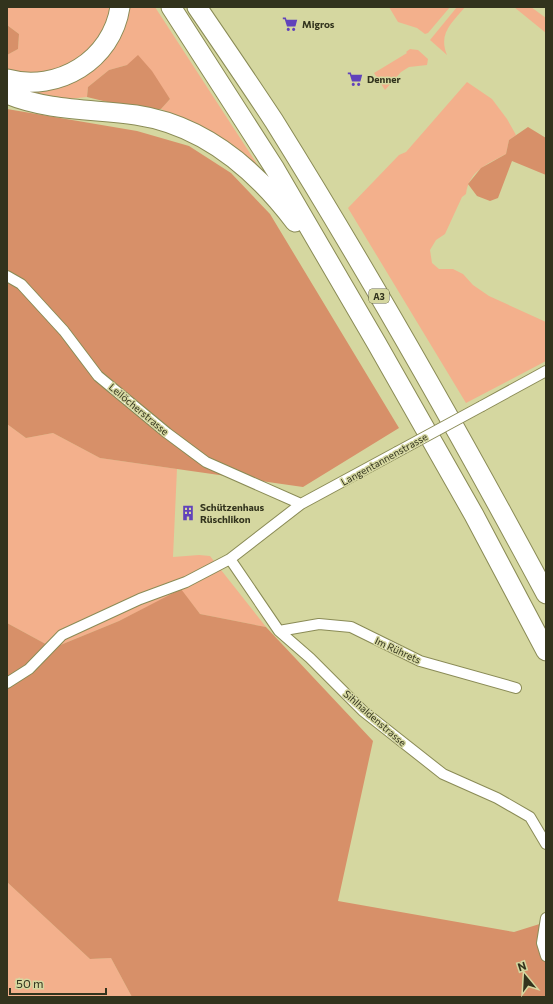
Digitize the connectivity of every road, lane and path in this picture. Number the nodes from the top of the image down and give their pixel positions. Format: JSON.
{"nodes":[{"id":1,"x":120,"y":7,"type":"edge"},
{"id":2,"x":171,"y":7,"type":"edge"},
{"id":3,"x":197,"y":7,"type":"edge"},
{"id":4,"x":7,"y":79,"type":"edge"},
{"id":5,"x":7,"y":94,"type":"edge"},
{"id":6,"x":7,"y":276,"type":"edge"},
{"id":7,"x":343,"y":287,"type":"junction"},
{"id":8,"x":545,"y":374,"type":"edge"},
{"id":9,"x":301,"y":504,"type":"junction"},
{"id":10,"x":230,"y":559,"type":"junction"},
{"id":11,"x":546,"y":594,"type":"edge"},
{"id":12,"x":279,"y":630,"type":"junction"},
{"id":13,"x":546,"y":651,"type":"edge"},
{"id":14,"x":7,"y":683,"type":"edge"},
{"id":15,"x":516,"y":688,"type":"dead end"},
{"id":16,"x":546,"y":844,"type":"edge"},
{"id":17,"x":546,"y":918,"type":"edge"},
{"id":18,"x":546,"y":956,"type":"edge"}],
"edges":[{"from":1,"to":4,"type":"highway"},
{"from":2,"to":7,"type":"highway","number":"A3"},
{"from":3,"to":11,"type":"highway","number":"A3"},
{"from":5,"to":7,"type":"highway"},
{"from":6,"to":9,"type":"street","name":"Leilöcherstrasse"},
{"from":7,"to":13,"type":"highway","number":"A3"},
{"from":8,"to":9,"type":"street","name":"Langentannenstrasse","bridge":true},
{"from":9,"to":10,"type":"street","name":"Langentannenstrasse"},
{"from":10,"to":12,"type":"street","name":"Sihlhaldenstrasse"},
{"from":10,"to":14,"type":"street","name":"Langentannenstrasse"},
{"from":12,"to":15,"type":"street","name":"Im Rührets"},
{"from":12,"to":16,"type":"street","name":"Sihlhaldenstrasse"},
{"from":17,"to":18,"type":"street"}]}
